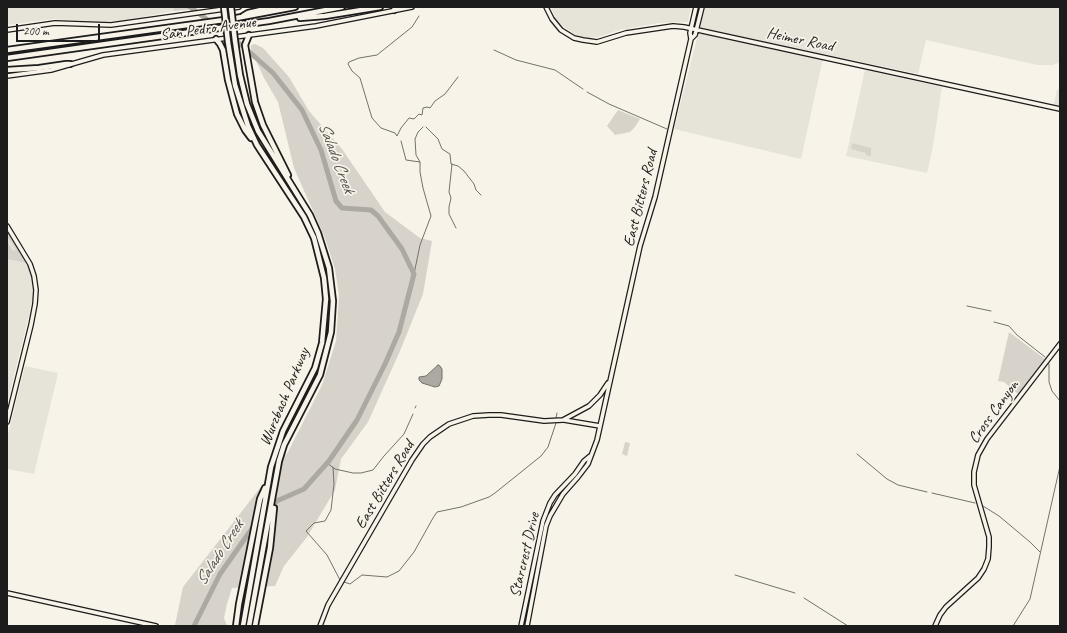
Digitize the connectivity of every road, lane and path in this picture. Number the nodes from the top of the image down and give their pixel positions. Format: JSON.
{"nodes":[{"id":1,"x":208,"y":7,"type":"edge"},
{"id":2,"x":231,"y":7,"type":"edge"},
{"id":3,"x":239,"y":7,"type":"edge"},
{"id":4,"x":274,"y":7,"type":"edge"},
{"id":5,"x":295,"y":7,"type":"edge"},
{"id":6,"x":342,"y":7,"type":"edge"},
{"id":7,"x":380,"y":7,"type":"edge"},
{"id":8,"x":399,"y":7,"type":"edge"},
{"id":9,"x":412,"y":7,"type":"edge"},
{"id":10,"x":696,"y":7,"type":"edge"},
{"id":11,"x":702,"y":7,"type":"edge"},
{"id":12,"x":224,"y":8,"type":"edge"},
{"id":13,"x":547,"y":8,"type":"edge"},
{"id":14,"x":394,"y":10,"type":"junction"},
{"id":15,"x":205,"y":12,"type":"junction"},
{"id":16,"x":241,"y":17,"type":"junction"},
{"id":17,"x":288,"y":18,"type":"junction"},
{"id":18,"x":691,"y":28,"type":"junction"},
{"id":19,"x":7,"y":30,"type":"edge"},
{"id":20,"x":696,"y":30,"type":"junction"},
{"id":21,"x":249,"y":35,"type":"junction"},
{"id":22,"x":691,"y":39,"type":"junction"},
{"id":23,"x":216,"y":40,"type":"junction"},
{"id":24,"x":7,"y":50,"type":"edge"},
{"id":25,"x":7,"y":58,"type":"edge"},
{"id":26,"x":70,"y":64,"type":"junction"},
{"id":27,"x":7,"y":70,"type":"edge"},
{"id":28,"x":7,"y":76,"type":"edge"},
{"id":29,"x":1060,"y":110,"type":"edge"},
{"id":30,"x":258,"y":145,"type":"junction"},
{"id":31,"x":281,"y":164,"type":"junction"},
{"id":32,"x":7,"y":226,"type":"edge"},
{"id":33,"x":1060,"y":344,"type":"edge"},
{"id":34,"x":615,"y":363,"type":"junction"},
{"id":35,"x":563,"y":420,"type":"junction"},
{"id":36,"x":7,"y":422,"type":"edge"},
{"id":37,"x":600,"y":426,"type":"junction"},
{"id":38,"x":590,"y":456,"type":"junction"},
{"id":39,"x":269,"y":479,"type":"junction"},
{"id":40,"x":567,"y":482,"type":"junction"},
{"id":41,"x":571,"y":485,"type":"junction"},
{"id":42,"x":275,"y":486,"type":"junction"},
{"id":43,"x":549,"y":505,"type":"junction"},
{"id":44,"x":554,"y":507,"type":"junction"},
{"id":45,"x":7,"y":593,"type":"edge"},
{"id":46,"x":156,"y":626,"type":"edge"},
{"id":47,"x":236,"y":626,"type":"edge"},
{"id":48,"x":243,"y":626,"type":"edge"},
{"id":49,"x":249,"y":626,"type":"edge"},
{"id":50,"x":255,"y":626,"type":"edge"},
{"id":51,"x":320,"y":626,"type":"edge"},
{"id":52,"x":521,"y":626,"type":"edge"},
{"id":53,"x":526,"y":626,"type":"edge"},
{"id":54,"x":935,"y":626,"type":"edge"}],
"edges":[{"from":1,"to":15,"type":"main road"},
{"from":2,"to":31,"type":"highway","bridge":true},
{"from":3,"to":12,"type":"main road","name":"San Pedro Avenue"},
{"from":4,"to":16,"type":"highway"},
{"from":5,"to":16,"type":"highway"},
{"from":6,"to":17,"type":"highway"},
{"from":7,"to":17,"type":"highway"},
{"from":8,"to":14,"type":"highway"},
{"from":9,"to":14,"type":"main road","name":"San Pedro Avenue"},
{"from":10,"to":18,"type":"main road","name":"East Bitters Road"},
{"from":11,"to":20,"type":"main road","name":"East Bitters Road"},
{"from":12,"to":15,"type":"main road","name":"San Pedro Avenue"},
{"from":12,"to":30,"type":"highway","name":"Wurzbach Parkway","bridge":true},
{"from":13,"to":18,"type":"main road","name":"Heimer Road"},
{"from":14,"to":21,"type":"main road","name":"San Pedro Avenue"},
{"from":15,"to":19,"type":"main road","name":"San Pedro Avenue"},
{"from":16,"to":24,"type":"highway"},
{"from":17,"to":25,"type":"highway","bridge":true},
{"from":18,"to":20,"type":"main road","name":"Heimer Road"},
{"from":18,"to":22,"type":"main road","name":"East Bitters Road"},
{"from":20,"to":22,"type":"main road","name":"East Bitters Road"},
{"from":20,"to":29,"type":"main road","name":"Heimer Road"},
{"from":21,"to":23,"type":"main road","name":"San Pedro Avenue","bridge":true},
{"from":21,"to":31,"type":"highway"},
{"from":22,"to":34,"type":"main road","name":"East Bitters Road"},
{"from":23,"to":26,"type":"main road","name":"San Pedro Avenue"},
{"from":23,"to":30,"type":"highway"},
{"from":26,"to":27,"type":"highway"},
{"from":26,"to":28,"type":"main road","name":"San Pedro Avenue"},
{"from":30,"to":39,"type":"highway","name":"Wurzbach Parkway"},
{"from":31,"to":42,"type":"highway","name":"Wurzbach Parkway"},
{"from":32,"to":36,"type":"main road"},
{"from":33,"to":54,"type":"main road","name":"Cross Canyon"},
{"from":34,"to":35,"type":"main road"},
{"from":34,"to":37,"type":"main road","name":"Starcrest Drive"},
{"from":35,"to":37,"type":"main road"},
{"from":35,"to":51,"type":"main road","name":"East Bitters Road"},
{"from":37,"to":38,"type":"main road","name":"Starcrest Drive"},
{"from":38,"to":40,"type":"main road","name":"Starcrest Drive"},
{"from":38,"to":41,"type":"main road","name":"Starcrest Drive"},
{"from":39,"to":47,"type":"highway"},
{"from":39,"to":48,"type":"highway","name":"Wurzbach Parkway"},
{"from":40,"to":41,"type":"main road"},
{"from":40,"to":43,"type":"main road","name":"Starcrest Drive"},
{"from":41,"to":44,"type":"main road","name":"Starcrest Drive"},
{"from":42,"to":49,"type":"highway","name":"Wurzbach Parkway"},
{"from":42,"to":50,"type":"highway"},
{"from":43,"to":44,"type":"main road"},
{"from":43,"to":52,"type":"main road","name":"Starcrest Drive"},
{"from":44,"to":53,"type":"main road","name":"Starcrest Drive"},
{"from":45,"to":46,"type":"main road"}]}
